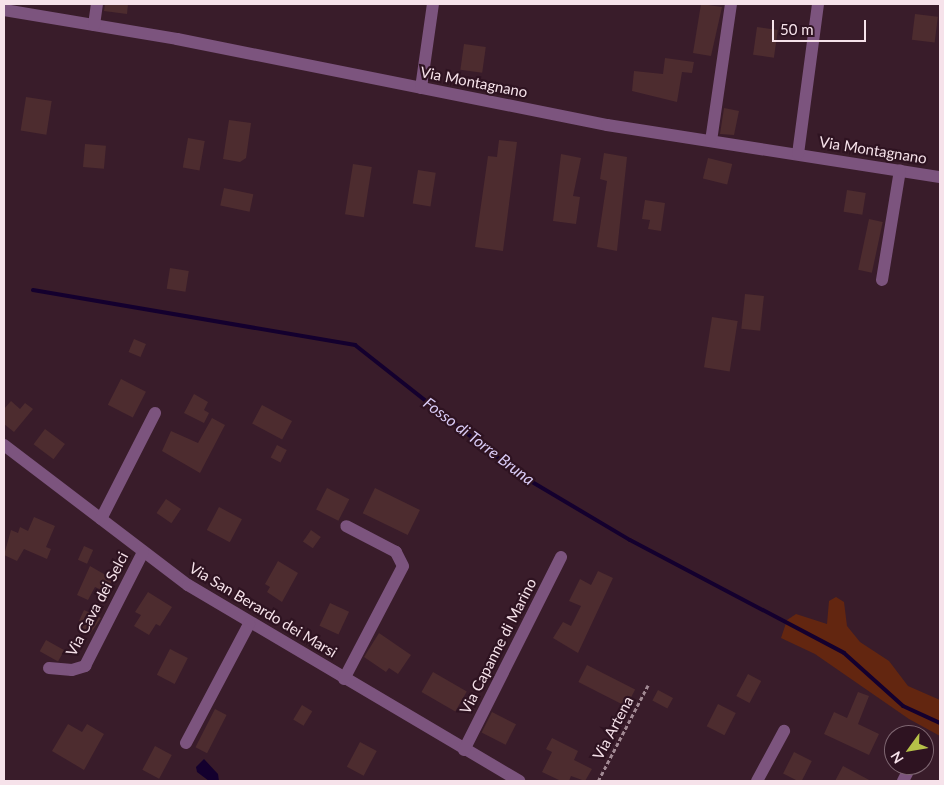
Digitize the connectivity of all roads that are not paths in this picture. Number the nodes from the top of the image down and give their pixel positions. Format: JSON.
{"nodes":[{"id":1,"x":97,"y":4,"type":"edge"},
{"id":2,"x":433,"y":4,"type":"edge"},
{"id":3,"x":731,"y":4,"type":"edge"},
{"id":4,"x":818,"y":4,"type":"edge"},
{"id":5,"x":32,"y":9,"type":"edge"},
{"id":6,"x":4,"y":10,"type":"edge"},
{"id":7,"x":94,"y":25,"type":"junction"},
{"id":8,"x":421,"y":88,"type":"junction"},
{"id":9,"x":711,"y":141,"type":"junction"},
{"id":10,"x":798,"y":154,"type":"junction"},
{"id":11,"x":900,"y":170,"type":"junction"},
{"id":12,"x":940,"y":177,"type":"edge"},
{"id":13,"x":882,"y":280,"type":"dead end"},
{"id":14,"x":155,"y":412,"type":"dead end"},
{"id":15,"x":4,"y":445,"type":"edge"},
{"id":16,"x":101,"y":520,"type":"junction"},
{"id":17,"x":346,"y":526,"type":"dead end"},
{"id":18,"x":143,"y":552,"type":"junction"},
{"id":19,"x":561,"y":557,"type":"dead end"},
{"id":20,"x":249,"y":624,"type":"junction"},
{"id":21,"x":49,"y":668,"type":"dead end"},
{"id":22,"x":344,"y":679,"type":"junction"},
{"id":23,"x":784,"y":731,"type":"dead end"},
{"id":24,"x":186,"y":743,"type":"dead end"},
{"id":25,"x":464,"y":750,"type":"junction"},
{"id":26,"x":519,"y":781,"type":"edge"},
{"id":27,"x":757,"y":781,"type":"edge"}],
"edges":[{"from":1,"to":7,"type":"street"},
{"from":2,"to":8,"type":"street"},
{"from":3,"to":9,"type":"street"},
{"from":4,"to":10,"type":"street"},
{"from":5,"to":6,"type":"street","name":"Via Montagnano"},
{"from":5,"to":7,"type":"street","name":"Via Montagnano"},
{"from":7,"to":8,"type":"street","name":"Via Montagnano"},
{"from":8,"to":9,"type":"street","name":"Via Montagnano"},
{"from":9,"to":10,"type":"street","name":"Via Montagnano"},
{"from":10,"to":11,"type":"street","name":"Via Montagnano"},
{"from":11,"to":12,"type":"street","name":"Via Montagnano"},
{"from":11,"to":13,"type":"street"},
{"from":14,"to":16,"type":"street"},
{"from":15,"to":16,"type":"street","name":"Via San Berardo dei Marsi"},
{"from":16,"to":18,"type":"street","name":"Via San Berardo dei Marsi"},
{"from":17,"to":22,"type":"street"},
{"from":18,"to":20,"type":"street","name":"Via San Berardo dei Marsi"},
{"from":18,"to":21,"type":"street","name":"Via Cava dei Selci"},
{"from":19,"to":25,"type":"street","name":"Via Capanne di Marino"},
{"from":20,"to":22,"type":"street","name":"Via San Berardo dei Marsi"},
{"from":20,"to":24,"type":"street"},
{"from":22,"to":25,"type":"street","name":"Via San Berardo dei Marsi"},
{"from":23,"to":27,"type":"street"},
{"from":25,"to":26,"type":"street","name":"Via San Berardo dei Marsi"}]}
